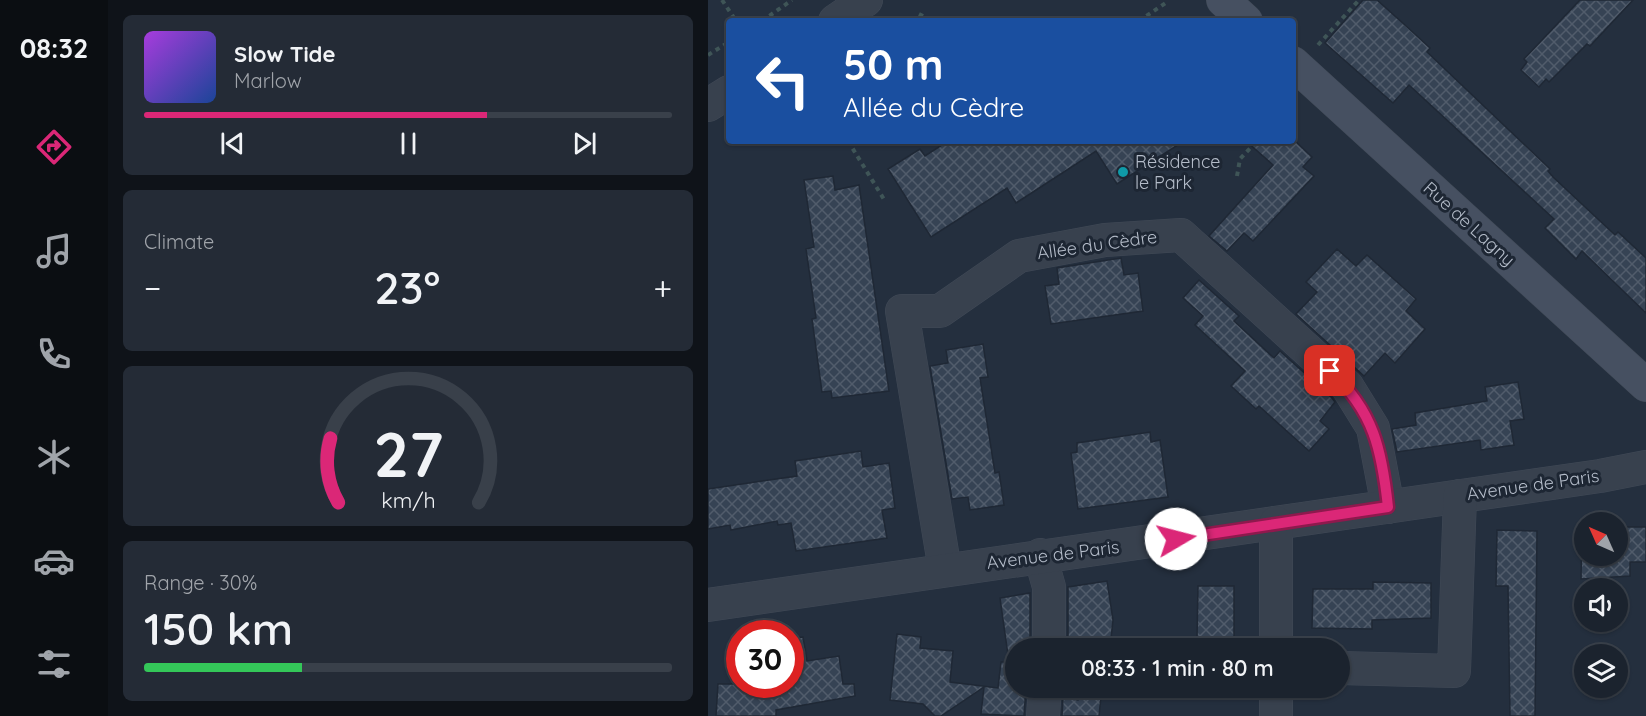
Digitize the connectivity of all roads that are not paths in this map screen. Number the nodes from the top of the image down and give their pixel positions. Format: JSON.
{"nodes":[{"id":1,"x":866,"y":0,"type":"edge"},
{"id":2,"x":1223,"y":0,"type":"edge"},
{"id":3,"x":839,"y":18,"type":"edge"},
{"id":4,"x":1243,"y":18,"type":"edge"},
{"id":5,"x":1301,"y":71,"type":"edge"},
{"id":6,"x":726,"y":94,"type":"edge"},
{"id":7,"x":708,"y":105,"type":"edge"},
{"id":8,"x":1646,"y":386,"type":"edge"},
{"id":9,"x":1646,"y":439,"type":"edge"},
{"id":10,"x":1633,"y":469,"type":"edge"},
{"id":11,"x":1460,"y":496,"type":"junction"},
{"id":12,"x":1388,"y":507,"type":"junction"},
{"id":13,"x":1276,"y":523,"type":"junction"},
{"id":14,"x":1040,"y":555,"type":"junction"},
{"id":15,"x":945,"y":570,"type":"junction"},
{"id":16,"x":708,"y":605,"type":"edge"},
{"id":17,"x":1048,"y":638,"type":"edge"},
{"id":18,"x":1276,"y":638,"type":"edge"},
{"id":19,"x":1350,"y":668,"type":"edge"},
{"id":20,"x":1044,"y":698,"type":"edge"},
{"id":21,"x":1276,"y":698,"type":"edge"},
{"id":22,"x":1043,"y":716,"type":"edge"},
{"id":23,"x":1276,"y":716,"type":"edge"}],
"edges":[{"from":1,"to":3,"type":"street"},
{"from":2,"to":4,"type":"main road"},
{"from":5,"to":8,"type":"main road","name":"Rue de Lagny"},
{"from":6,"to":7,"type":"street"},
{"from":9,"to":10,"type":"street"},
{"from":10,"to":11,"type":"street","name":"Avenue de Paris"},
{"from":11,"to":12,"type":"street","name":"Avenue de Paris"},
{"from":11,"to":19,"type":"street"},
{"from":12,"to":13,"type":"street","name":"Avenue de Paris"},
{"from":12,"to":15,"type":"street","name":"Allée du Cèdre"},
{"from":13,"to":14,"type":"street","name":"Avenue de Paris"},
{"from":13,"to":18,"type":"street"},
{"from":14,"to":15,"type":"street","name":"Avenue de Paris"},
{"from":14,"to":17,"type":"street"},
{"from":15,"to":16,"type":"street","name":"Avenue de Paris"},
{"from":20,"to":22,"type":"street"},
{"from":21,"to":23,"type":"street"}]}
